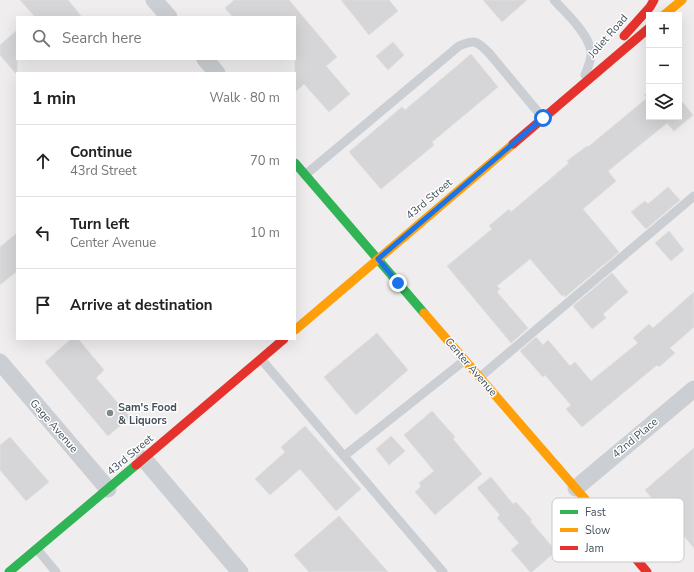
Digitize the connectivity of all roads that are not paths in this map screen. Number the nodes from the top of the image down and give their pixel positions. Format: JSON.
{"nodes":[{"id":1,"x":154,"y":0,"type":"edge"},
{"id":2,"x":554,"y":0,"type":"edge"},
{"id":3,"x":654,"y":0,"type":"edge"},
{"id":4,"x":682,"y":0,"type":"edge"},
{"id":5,"x":668,"y":12,"type":"edge"},
{"id":6,"x":168,"y":16,"type":"edge"},
{"id":7,"x":646,"y":31,"type":"edge"},
{"id":8,"x":206,"y":60,"type":"edge"},
{"id":9,"x":216,"y":72,"type":"edge"},
{"id":10,"x":579,"y":87,"type":"junction"},
{"id":11,"x":543,"y":118,"type":"junction"},
{"id":12,"x":296,"y":164,"type":"edge"},
{"id":13,"x":305,"y":175,"type":"junction"},
{"id":14,"x":694,"y":196,"type":"edge"},
{"id":15,"x":378,"y":259,"type":"junction"},
{"id":16,"x":296,"y":329,"type":"edge"},
{"id":17,"x":283,"y":340,"type":"edge"},
{"id":18,"x":261,"y":359,"type":"junction"},
{"id":19,"x":465,"y":360,"type":"junction"},
{"id":20,"x":0,"y":362,"type":"edge"},
{"id":21,"x":480,"y":377,"type":"junction"},
{"id":22,"x":694,"y":389,"type":"edge"},
{"id":23,"x":344,"y":456,"type":"junction"},
{"id":24,"x":144,"y":459,"type":"junction"},
{"id":25,"x":576,"y":488,"type":"junction"},
{"id":26,"x":108,"y":489,"type":"junction"},
{"id":27,"x":584,"y":498,"type":"edge"},
{"id":28,"x":36,"y":549,"type":"junction"},
{"id":29,"x":639,"y":562,"type":"edge"},
{"id":30,"x":9,"y":572,"type":"edge"},
{"id":31,"x":56,"y":572,"type":"edge"},
{"id":32,"x":240,"y":572,"type":"edge"},
{"id":33,"x":442,"y":572,"type":"edge"},
{"id":34,"x":647,"y":572,"type":"edge"}],
"edges":[{"from":1,"to":6,"type":"street"},
{"from":2,"to":10,"type":"lane"},
{"from":3,"to":10,"type":"main road","name":"Joliet Road"},
{"from":4,"to":5,"type":"main road"},
{"from":7,"to":10,"type":"main road"},
{"from":8,"to":9,"type":"street"},
{"from":10,"to":11,"type":"main road","name":"43rd Street"},
{"from":11,"to":13,"type":"lane"},
{"from":11,"to":15,"type":"main road","name":"43rd Street"},
{"from":12,"to":13,"type":"main road","name":"Center Avenue"},
{"from":13,"to":15,"type":"main road","name":"Center Avenue"},
{"from":14,"to":21,"type":"lane"},
{"from":15,"to":16,"type":"main road","name":"43rd Street"},
{"from":15,"to":19,"type":"main road","name":"Center Avenue"},
{"from":17,"to":18,"type":"main road","name":"43rd Street"},
{"from":18,"to":23,"type":"lane"},
{"from":18,"to":24,"type":"main road","name":"43rd Street"},
{"from":19,"to":21,"type":"main road","name":"Center Avenue"},
{"from":19,"to":23,"type":"lane"},
{"from":20,"to":26,"type":"street","name":"Gage Avenue"},
{"from":21,"to":25,"type":"main road","name":"Center Avenue"},
{"from":22,"to":25,"type":"street","name":"42nd Place"},
{"from":23,"to":33,"type":"lane"},
{"from":24,"to":26,"type":"main road","name":"43rd Street"},
{"from":24,"to":32,"type":"street"},
{"from":25,"to":27,"type":"main road","name":"Center Avenue"},
{"from":26,"to":28,"type":"main road","name":"43rd Street"},
{"from":28,"to":30,"type":"main road","name":"43rd Street"},
{"from":28,"to":31,"type":"lane"},
{"from":29,"to":34,"type":"main road","name":"Center Avenue"}]}
